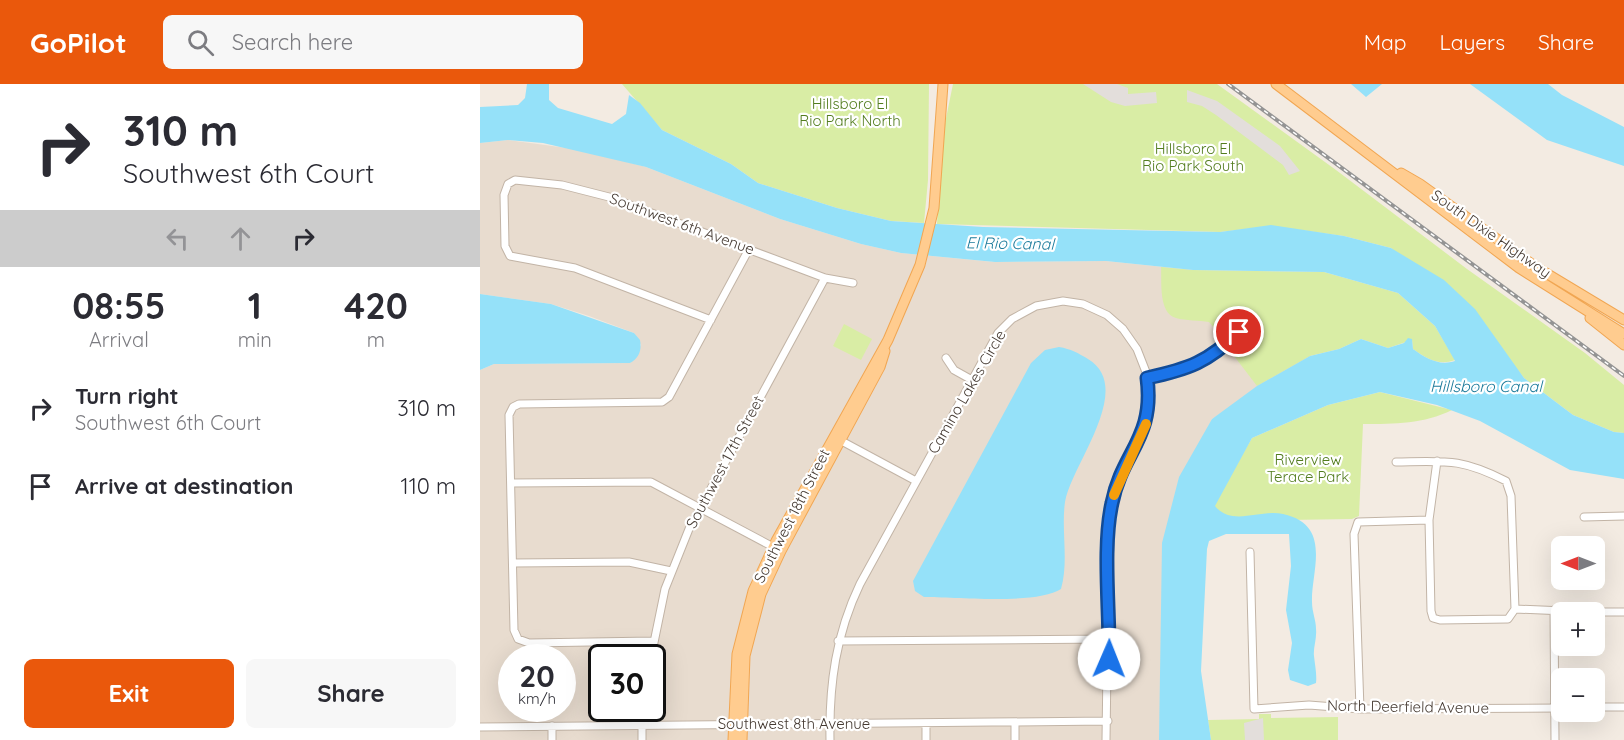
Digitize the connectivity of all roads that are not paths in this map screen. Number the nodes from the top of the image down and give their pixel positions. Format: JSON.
{"nodes":[{"id":1,"x":937,"y":84,"type":"edge"},
{"id":2,"x":944,"y":84,"type":"edge"},
{"id":3,"x":1276,"y":84,"type":"edge"},
{"id":4,"x":938,"y":135,"type":"junction"},
{"id":5,"x":1386,"y":165,"type":"junction"},
{"id":6,"x":750,"y":249,"type":"junction"},
{"id":7,"x":825,"y":278,"type":"junction"},
{"id":8,"x":854,"y":284,"type":"dead end"},
{"id":9,"x":1575,"y":304,"type":"junction"},
{"id":10,"x":1596,"y":304,"type":"junction"},
{"id":11,"x":711,"y":320,"type":"junction"},
{"id":12,"x":1624,"y":320,"type":"edge"},
{"id":13,"x":1239,"y":332,"type":"dead end"},
{"id":14,"x":1624,"y":333,"type":"edge"},
{"id":15,"x":1624,"y":345,"type":"edge"},
{"id":16,"x":946,"y":358,"type":"dead end"},
{"id":17,"x":1147,"y":378,"type":"junction"},
{"id":18,"x":972,"y":380,"type":"junction"},
{"id":19,"x":837,"y":439,"type":"junction"},
{"id":20,"x":1437,"y":461,"type":"junction"},
{"id":21,"x":1396,"y":462,"type":"dead end"},
{"id":22,"x":916,"y":481,"type":"junction"},
{"id":23,"x":511,"y":483,"type":"junction"},
{"id":24,"x":700,"y":507,"type":"junction"},
{"id":25,"x":1624,"y":516,"type":"edge"},
{"id":26,"x":1584,"y":517,"type":"dead end"},
{"id":27,"x":1429,"y":520,"type":"junction"},
{"id":28,"x":777,"y":549,"type":"junction"},
{"id":29,"x":1250,"y":552,"type":"dead end"},
{"id":30,"x":513,"y":563,"type":"junction"},
{"id":31,"x":671,"y":571,"type":"junction"},
{"id":32,"x":1515,"y":609,"type":"junction"},
{"id":33,"x":1551,"y":610,"type":"edge"},
{"id":34,"x":1605,"y":612,"type":"edge"},
{"id":35,"x":1624,"y":612,"type":"edge"},
{"id":36,"x":1110,"y":639,"type":"junction"},
{"id":37,"x":653,"y":641,"type":"junction"},
{"id":38,"x":838,"y":641,"type":"junction"},
{"id":39,"x":653,"y":644,"type":"edge"},
{"id":40,"x":1605,"y":707,"type":"edge"},
{"id":41,"x":1624,"y":707,"type":"edge"},
{"id":42,"x":1551,"y":708,"type":"edge"},
{"id":43,"x":1360,"y":709,"type":"junction"},
{"id":44,"x":1108,"y":721,"type":"junction"},
{"id":45,"x":641,"y":722,"type":"edge"},
{"id":46,"x":1015,"y":722,"type":"junction"},
{"id":47,"x":1557,"y":722,"type":"edge"},
{"id":48,"x":926,"y":723,"type":"junction"},
{"id":49,"x":737,"y":724,"type":"junction"},
{"id":50,"x":830,"y":724,"type":"junction"},
{"id":51,"x":641,"y":725,"type":"junction"},
{"id":52,"x":552,"y":726,"type":"junction"},
{"id":53,"x":480,"y":727,"type":"edge"},
{"id":54,"x":552,"y":740,"type":"edge"},
{"id":55,"x":642,"y":740,"type":"edge"},
{"id":56,"x":733,"y":740,"type":"edge"},
{"id":57,"x":742,"y":740,"type":"edge"},
{"id":58,"x":830,"y":740,"type":"edge"},
{"id":59,"x":926,"y":740,"type":"edge"},
{"id":60,"x":1016,"y":740,"type":"edge"},
{"id":61,"x":1106,"y":740,"type":"edge"},
{"id":62,"x":1555,"y":740,"type":"edge"}],
"edges":[{"from":1,"to":4,"type":"main road","name":"Southwest 18th Street"},
{"from":2,"to":4,"type":"main road","name":"Southwest 18th Street"},
{"from":3,"to":5,"type":"main road","name":"South Dixie Highway"},
{"from":4,"to":19,"type":"main road","name":"Southwest 18th Street"},
{"from":5,"to":9,"type":"main road","name":"South Dixie Highway"},
{"from":5,"to":10,"type":"main road","name":"South Dixie Highway"},
{"from":6,"to":7,"type":"street","name":"Southwest 6th Avenue"},
{"from":6,"to":11,"type":"street"},
{"from":6,"to":11,"type":"street","name":"Southwest 6th Avenue"},
{"from":7,"to":8,"type":"street","name":"Southwest 6th Avenue"},
{"from":7,"to":24,"type":"street","name":"Southwest 17th Street"},
{"from":9,"to":10,"type":"main road"},
{"from":9,"to":14,"type":"main road"},
{"from":9,"to":15,"type":"main road"},
{"from":10,"to":12,"type":"main road","name":"South Dixie Highway"},
{"from":11,"to":23,"type":"street"},
{"from":13,"to":17,"type":"street"},
{"from":16,"to":18,"type":"street"},
{"from":17,"to":18,"type":"street","name":"Camino Lakes Circle"},
{"from":17,"to":36,"type":"street","name":"Camino Lakes Circle"},
{"from":18,"to":22,"type":"street","name":"Camino Lakes Circle"},
{"from":19,"to":22,"type":"street"},
{"from":19,"to":28,"type":"main road","name":"Southwest 18th Street"},
{"from":20,"to":21,"type":"street"},
{"from":20,"to":27,"type":"street"},
{"from":20,"to":32,"type":"street"},
{"from":22,"to":38,"type":"street","name":"Camino Lakes Circle"},
{"from":23,"to":24,"type":"street"},
{"from":23,"to":30,"type":"street"},
{"from":24,"to":28,"type":"street"},
{"from":24,"to":31,"type":"street","name":"Southwest 17th Street"},
{"from":25,"to":26,"type":"street"},
{"from":27,"to":32,"type":"street"},
{"from":27,"to":43,"type":"street"},
{"from":28,"to":49,"type":"main road","name":"Southwest 18th Street"},
{"from":29,"to":43,"type":"street","name":"North Deerfield Avenue"},
{"from":30,"to":31,"type":"street"},
{"from":30,"to":37,"type":"street"},
{"from":31,"to":37,"type":"street","name":"Southwest 17th Street"},
{"from":32,"to":33,"type":"street"},
{"from":34,"to":35,"type":"street"},
{"from":36,"to":38,"type":"street"},
{"from":36,"to":44,"type":"street","name":"Camino Lakes Circle"},
{"from":37,"to":39,"type":"street","name":"Southwest 17th Street"},
{"from":38,"to":50,"type":"street","name":"Camino Lakes Circle"},
{"from":40,"to":41,"type":"street"},
{"from":42,"to":43,"type":"street","name":"North Deerfield Avenue"},
{"from":44,"to":46,"type":"street","name":"Southwest 8th Avenue"},
{"from":44,"to":61,"type":"street","name":"Camino Lakes Circle"},
{"from":45,"to":51,"type":"street"},
{"from":46,"to":48,"type":"street","name":"Southwest 8th Avenue"},
{"from":46,"to":60,"type":"street"},
{"from":47,"to":62,"type":"street"},
{"from":48,"to":50,"type":"street","name":"Southwest 8th Avenue"},
{"from":48,"to":59,"type":"street"},
{"from":49,"to":50,"type":"street","name":"Southwest 8th Avenue"},
{"from":49,"to":51,"type":"street","name":"Southwest 8th Avenue"},
{"from":49,"to":56,"type":"main road","name":"Southwest 18th Street"},
{"from":49,"to":57,"type":"main road","name":"Southwest 18th Street"},
{"from":50,"to":58,"type":"street","name":"Camino Lakes Circle"},
{"from":51,"to":52,"type":"street","name":"Southwest 8th Avenue"},
{"from":51,"to":55,"type":"street"},
{"from":52,"to":53,"type":"street","name":"Southwest 8th Avenue"},
{"from":52,"to":54,"type":"street"}]}
